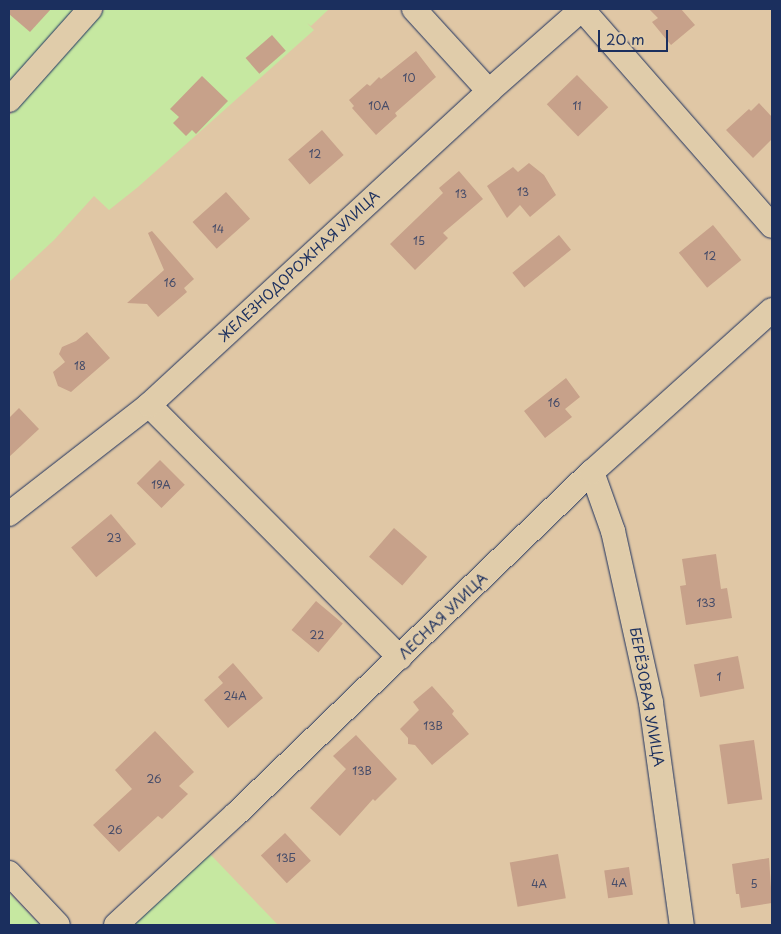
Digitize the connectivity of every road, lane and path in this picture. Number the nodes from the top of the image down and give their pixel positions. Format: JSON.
{"nodes":[{"id":1,"x":90,"y":9,"type":"edge"},
{"id":2,"x":414,"y":9,"type":"edge"},
{"id":3,"x":582,"y":9,"type":"edge"},
{"id":4,"x":488,"y":91,"type":"junction"},
{"id":5,"x":9,"y":100,"type":"edge"},
{"id":6,"x":772,"y":226,"type":"edge"},
{"id":7,"x":772,"y":310,"type":"edge"},
{"id":8,"x":149,"y":405,"type":"junction"},
{"id":9,"x":592,"y":472,"type":"junction"},
{"id":10,"x":9,"y":514,"type":"edge"},
{"id":11,"x":400,"y":658,"type":"junction"},
{"id":12,"x":9,"y":873,"type":"edge"},
{"id":13,"x":58,"y":925,"type":"edge"},
{"id":14,"x":116,"y":925,"type":"edge"},
{"id":15,"x":682,"y":925,"type":"edge"}],
"edges":[{"from":1,"to":5,"type":"street"},
{"from":2,"to":4,"type":"street"},
{"from":3,"to":4,"type":"street","name":"ЖЕЛЕЗНОДОРОЖНАЯ УЛИЦА"},
{"from":3,"to":6,"type":"street"},
{"from":4,"to":8,"type":"street","name":"ЖЕЛЕЗНОДОРОЖНАЯ УЛИЦА"},
{"from":7,"to":9,"type":"street","name":"ЛЕСНАЯ УЛИЦА"},
{"from":8,"to":10,"type":"street","name":"ЖЕЛЕЗНОДОРОЖНАЯ УЛИЦА"},
{"from":8,"to":11,"type":"street"},
{"from":9,"to":11,"type":"street","name":"ЛЕСНАЯ УЛИЦА"},
{"from":9,"to":15,"type":"street","name":"БЕРЁЗОВАЯ УЛИЦА"},
{"from":11,"to":14,"type":"street","name":"ЛЕСНАЯ УЛИЦА"},
{"from":12,"to":13,"type":"street"}]}
